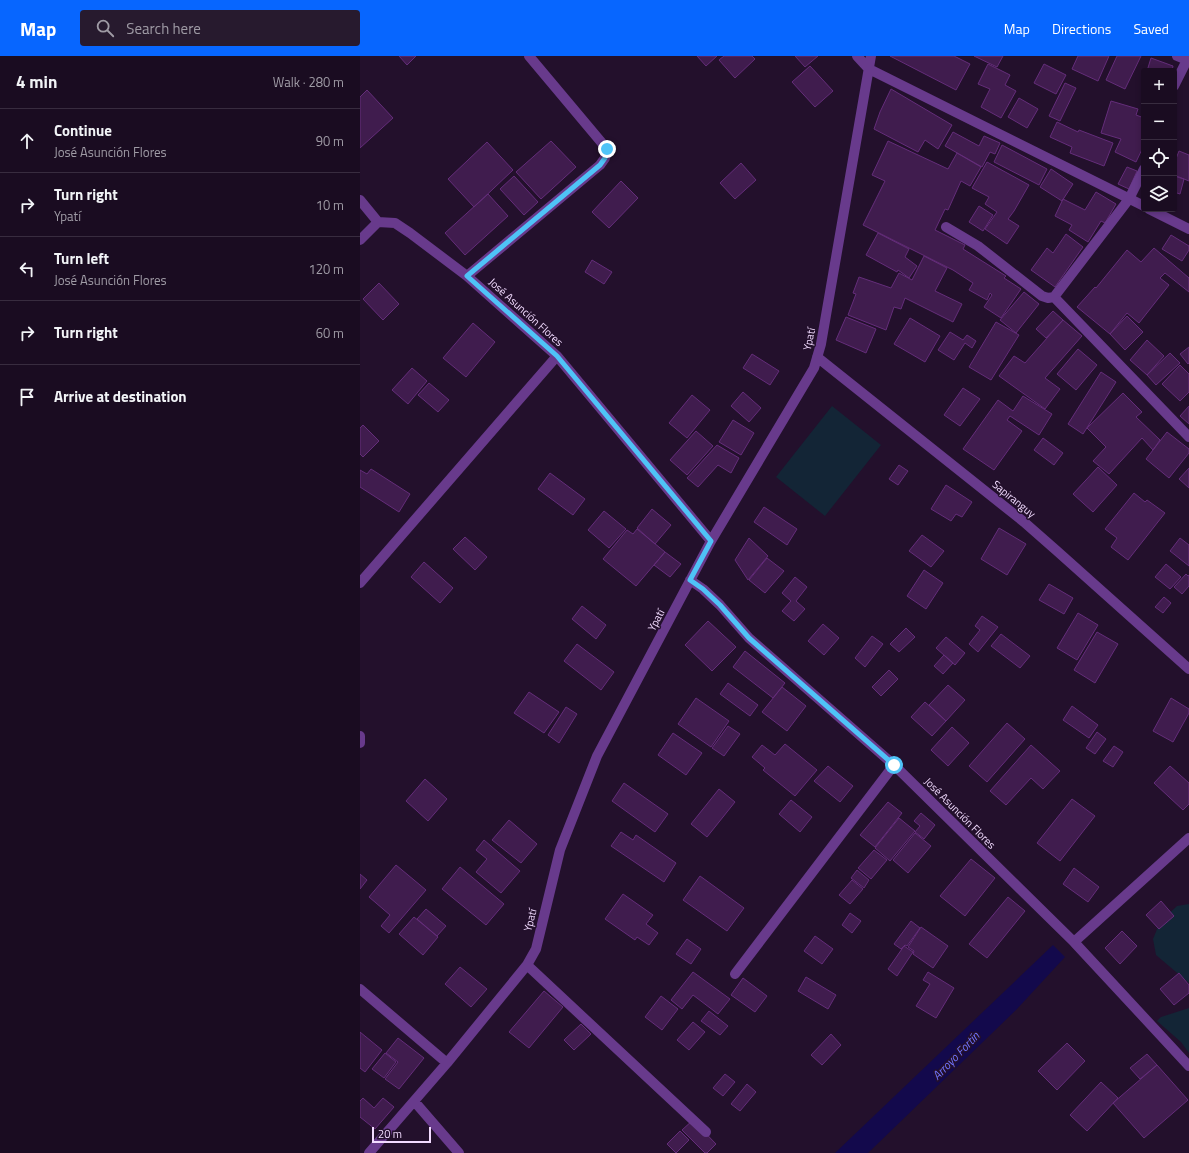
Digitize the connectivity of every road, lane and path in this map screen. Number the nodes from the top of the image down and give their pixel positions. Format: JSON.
{"nodes":[{"id":1,"x":529,"y":56,"type":"edge"},
{"id":2,"x":857,"y":56,"type":"edge"},
{"id":3,"x":871,"y":56,"type":"edge"},
{"id":4,"x":1177,"y":56,"type":"edge"},
{"id":5,"x":1188,"y":60,"type":"edge"},
{"id":6,"x":869,"y":69,"type":"junction"},
{"id":7,"x":1177,"y":80,"type":"edge"},
{"id":8,"x":1141,"y":175,"type":"edge"},
{"id":9,"x":1129,"y":199,"type":"junction"},
{"id":10,"x":360,"y":200,"type":"edge"},
{"id":11,"x":1141,"y":205,"type":"edge"},
{"id":12,"x":1155,"y":212,"type":"edge"},
{"id":13,"x":378,"y":222,"type":"junction"},
{"id":14,"x":946,"y":228,"type":"dead end"},
{"id":15,"x":1189,"y":229,"type":"edge"},
{"id":16,"x":360,"y":240,"type":"edge"},
{"id":17,"x":467,"y":276,"type":"junction"},
{"id":18,"x":1054,"y":297,"type":"junction"},
{"id":19,"x":557,"y":356,"type":"junction"},
{"id":20,"x":817,"y":357,"type":"junction"},
{"id":21,"x":1189,"y":437,"type":"edge"},
{"id":22,"x":711,"y":541,"type":"junction"},
{"id":23,"x":690,"y":580,"type":"junction"},
{"id":24,"x":360,"y":583,"type":"edge"},
{"id":25,"x":1189,"y":669,"type":"edge"},
{"id":26,"x":360,"y":736,"type":"edge"},
{"id":27,"x":360,"y":743,"type":"edge"},
{"id":28,"x":894,"y":765,"type":"junction"},
{"id":29,"x":1189,"y":838,"type":"edge"},
{"id":30,"x":1074,"y":942,"type":"junction"},
{"id":31,"x":527,"y":965,"type":"junction"},
{"id":32,"x":735,"y":974,"type":"dead end"},
{"id":33,"x":360,"y":989,"type":"edge"},
{"id":34,"x":447,"y":1063,"type":"junction"},
{"id":35,"x":1189,"y":1066,"type":"edge"},
{"id":36,"x":414,"y":1101,"type":"junction"},
{"id":37,"x":706,"y":1132,"type":"dead end"},
{"id":38,"x":369,"y":1153,"type":"edge"},
{"id":39,"x":460,"y":1153,"type":"edge"}],
"edges":[{"from":1,"to":17,"type":"street"},
{"from":2,"to":6,"type":"street"},
{"from":3,"to":6,"type":"street","name":"Ypatí"},
{"from":4,"to":5,"type":"street"},
{"from":5,"to":7,"type":"street"},
{"from":6,"to":9,"type":"street"},
{"from":6,"to":20,"type":"street","name":"Ypatí"},
{"from":8,"to":9,"type":"street"},
{"from":9,"to":11,"type":"street"},
{"from":9,"to":18,"type":"street"},
{"from":10,"to":13,"type":"street"},
{"from":12,"to":15,"type":"street"},
{"from":13,"to":16,"type":"street"},
{"from":13,"to":17,"type":"street","name":"José Asunción Flores"},
{"from":14,"to":18,"type":"street"},
{"from":17,"to":19,"type":"street","name":"José Asunción Flores"},
{"from":18,"to":21,"type":"street"},
{"from":19,"to":22,"type":"street","name":"José Asunción Flores"},
{"from":19,"to":24,"type":"street"},
{"from":20,"to":22,"type":"street","name":"Ypatí"},
{"from":20,"to":25,"type":"street","name":"Sapiranguy"},
{"from":22,"to":23,"type":"street","name":"Ypatí"},
{"from":23,"to":28,"type":"street","name":"José Asunción Flores"},
{"from":23,"to":31,"type":"street","name":"Ypatí"},
{"from":26,"to":27,"type":"street"},
{"from":28,"to":30,"type":"street","name":"José Asunción Flores"},
{"from":28,"to":32,"type":"street"},
{"from":29,"to":30,"type":"street"},
{"from":30,"to":35,"type":"street","name":"José Asunción Flores"},
{"from":31,"to":34,"type":"street","name":"Ypatí"},
{"from":31,"to":37,"type":"street"},
{"from":33,"to":34,"type":"street"},
{"from":34,"to":36,"type":"street","name":"Ypatí"},
{"from":36,"to":38,"type":"street","name":"Ypatí"},
{"from":36,"to":39,"type":"street"}]}
